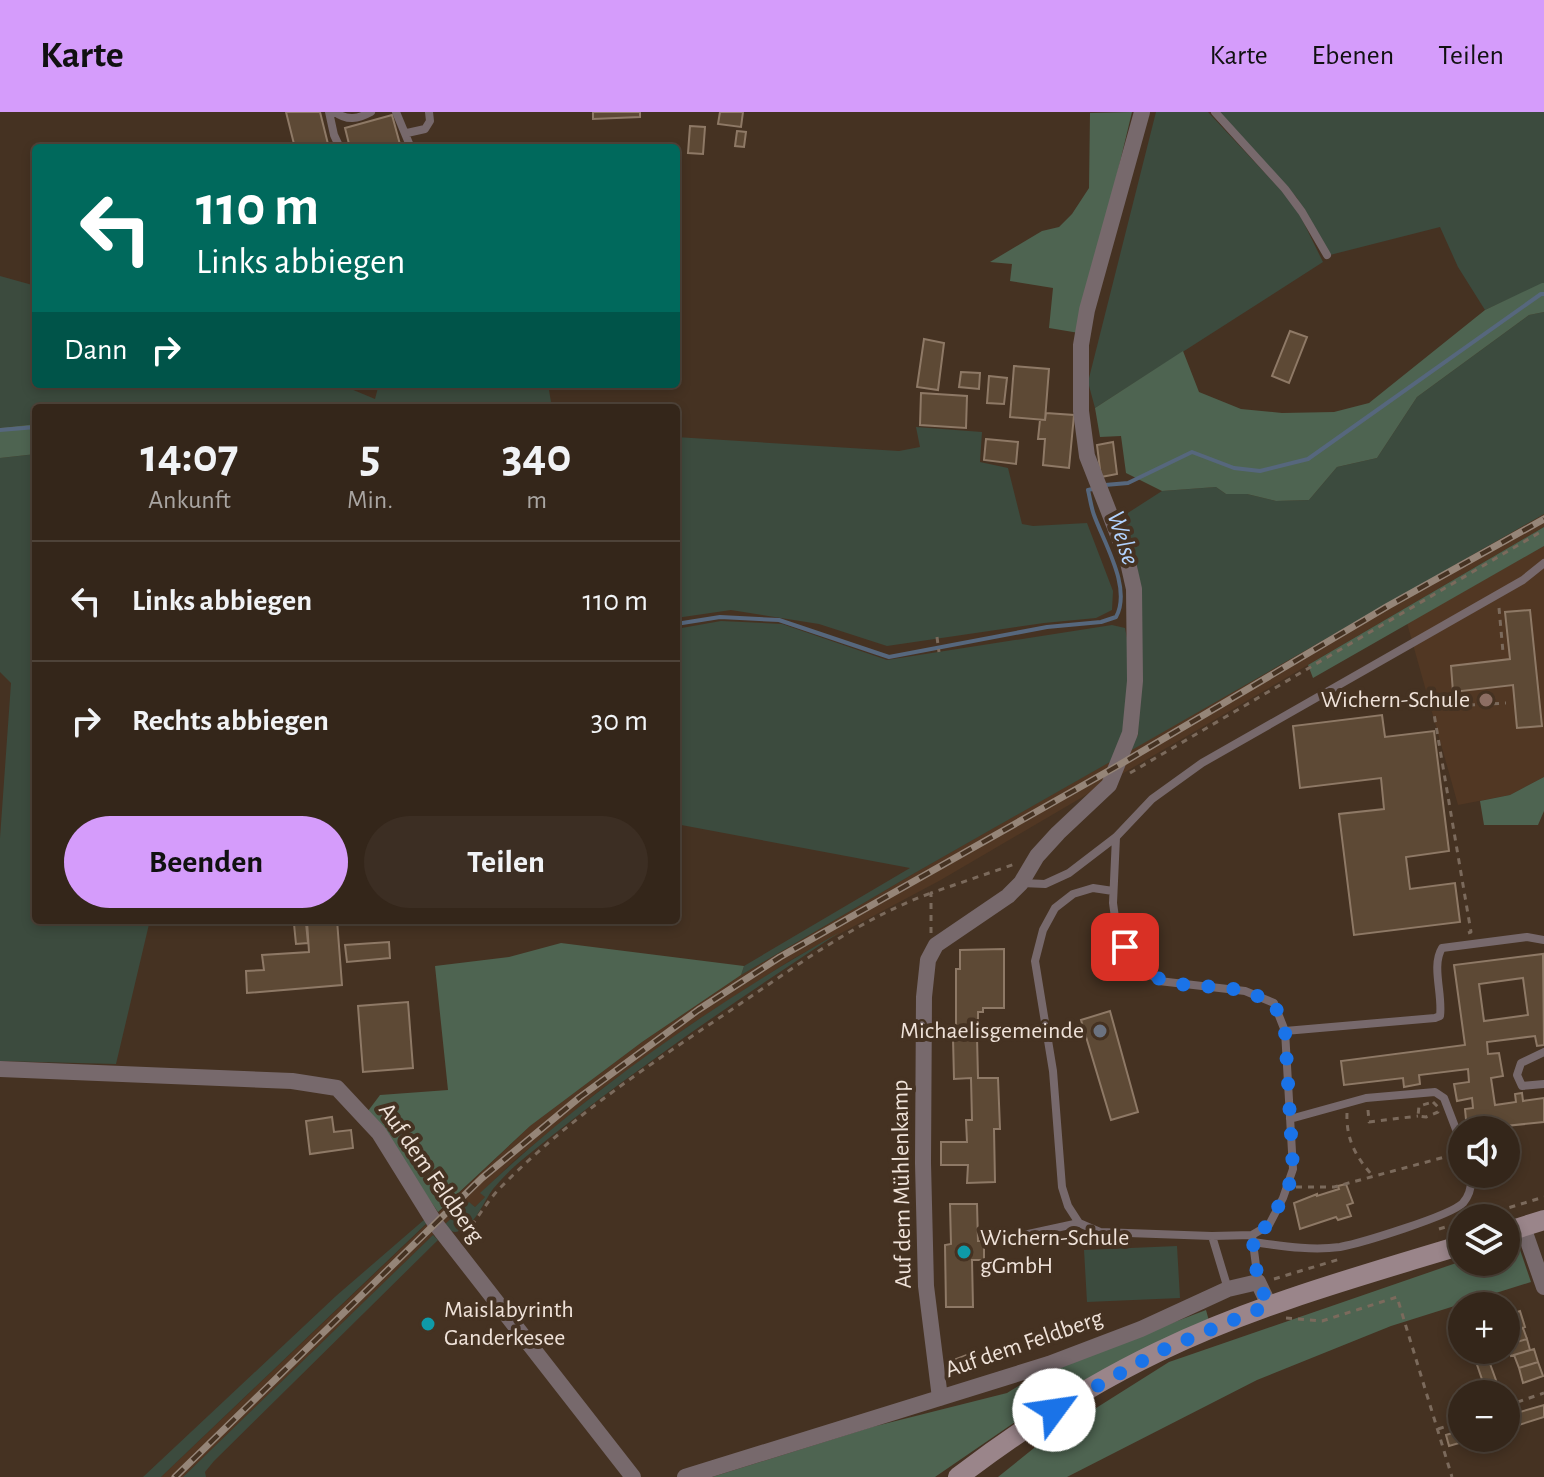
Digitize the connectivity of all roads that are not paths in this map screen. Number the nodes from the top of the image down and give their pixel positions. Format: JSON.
{"nodes":[{"id":1,"x":332,"y":112,"type":"edge"},
{"id":2,"x":371,"y":112,"type":"edge"},
{"id":3,"x":396,"y":112,"type":"edge"},
{"id":4,"x":429,"y":112,"type":"edge"},
{"id":5,"x":1142,"y":112,"type":"edge"},
{"id":6,"x":1215,"y":112,"type":"edge"},
{"id":7,"x":407,"y":133,"type":"junction"},
{"id":8,"x":338,"y":144,"type":"edge"},
{"id":9,"x":410,"y":144,"type":"edge"},
{"id":10,"x":1327,"y":255,"type":"dead end"},
{"id":11,"x":1544,"y":563,"type":"edge"},
{"id":12,"x":1116,"y":837,"type":"junction"},
{"id":13,"x":1021,"y":883,"type":"junction"},
{"id":14,"x":1113,"y":891,"type":"junction"},
{"id":15,"x":1544,"y":940,"type":"edge"},
{"id":16,"x":1285,"y":1031,"type":"junction"},
{"id":17,"x":1544,"y":1052,"type":"edge"},
{"id":18,"x":0,"y":1069,"type":"edge"},
{"id":19,"x":1544,"y":1084,"type":"edge"},
{"id":20,"x":1451,"y":1116,"type":"edge"},
{"id":21,"x":1290,"y":1119,"type":"junction"},
{"id":22,"x":1470,"y":1188,"type":"edge"},
{"id":23,"x":1544,"y":1220,"type":"edge"},
{"id":24,"x":1079,"y":1223,"type":"junction"},
{"id":25,"x":1520,"y":1227,"type":"edge"},
{"id":26,"x":1212,"y":1236,"type":"junction"},
{"id":27,"x":1253,"y":1238,"type":"junction"},
{"id":28,"x":1520,"y":1238,"type":"edge"},
{"id":29,"x":1000,"y":1240,"type":"dead end"},
{"id":30,"x":1448,"y":1250,"type":"edge"},
{"id":31,"x":1541,"y":1270,"type":"edge"},
{"id":32,"x":1258,"y":1282,"type":"junction"},
{"id":33,"x":1544,"y":1287,"type":"edge"},
{"id":34,"x":1228,"y":1289,"type":"junction"},
{"id":35,"x":1274,"y":1312,"type":"junction"},
{"id":36,"x":940,"y":1398,"type":"junction"},
{"id":37,"x":633,"y":1477,"type":"edge"},
{"id":38,"x":685,"y":1477,"type":"edge"},
{"id":39,"x":958,"y":1477,"type":"edge"}],
"edges":[{"from":1,"to":2,"type":"lane"},
{"from":1,"to":8,"type":"lane"},
{"from":3,"to":7,"type":"lane"},
{"from":4,"to":7,"type":"lane"},
{"from":5,"to":13,"type":"street"},
{"from":6,"to":10,"type":"lane"},
{"from":7,"to":9,"type":"lane"},
{"from":11,"to":12,"type":"lane"},
{"from":12,"to":13,"type":"lane"},
{"from":12,"to":14,"type":"lane"},
{"from":13,"to":36,"type":"street","name":"Auf dem Mühlenkamp"},
{"from":14,"to":16,"type":"lane"},
{"from":14,"to":24,"type":"lane"},
{"from":15,"to":16,"type":"lane"},
{"from":16,"to":21,"type":"lane"},
{"from":17,"to":19,"type":"lane"},
{"from":18,"to":37,"type":"street","name":"Auf dem Feldberg"},
{"from":20,"to":21,"type":"lane"},
{"from":21,"to":27,"type":"lane"},
{"from":22,"to":27,"type":"lane"},
{"from":23,"to":25,"type":"main road"},
{"from":24,"to":26,"type":"lane"},
{"from":24,"to":29,"type":"lane"},
{"from":26,"to":27,"type":"lane"},
{"from":26,"to":34,"type":"lane"},
{"from":27,"to":32,"type":"lane"},
{"from":28,"to":31,"type":"street"},
{"from":30,"to":35,"type":"main road"},
{"from":31,"to":33,"type":"street"},
{"from":32,"to":34,"type":"street","name":"Auf dem Feldberg"},
{"from":32,"to":35,"type":"street"},
{"from":34,"to":36,"type":"street","name":"Auf dem Feldberg"},
{"from":35,"to":39,"type":"main road"},
{"from":36,"to":38,"type":"street","name":"Auf dem Feldberg"}]}
